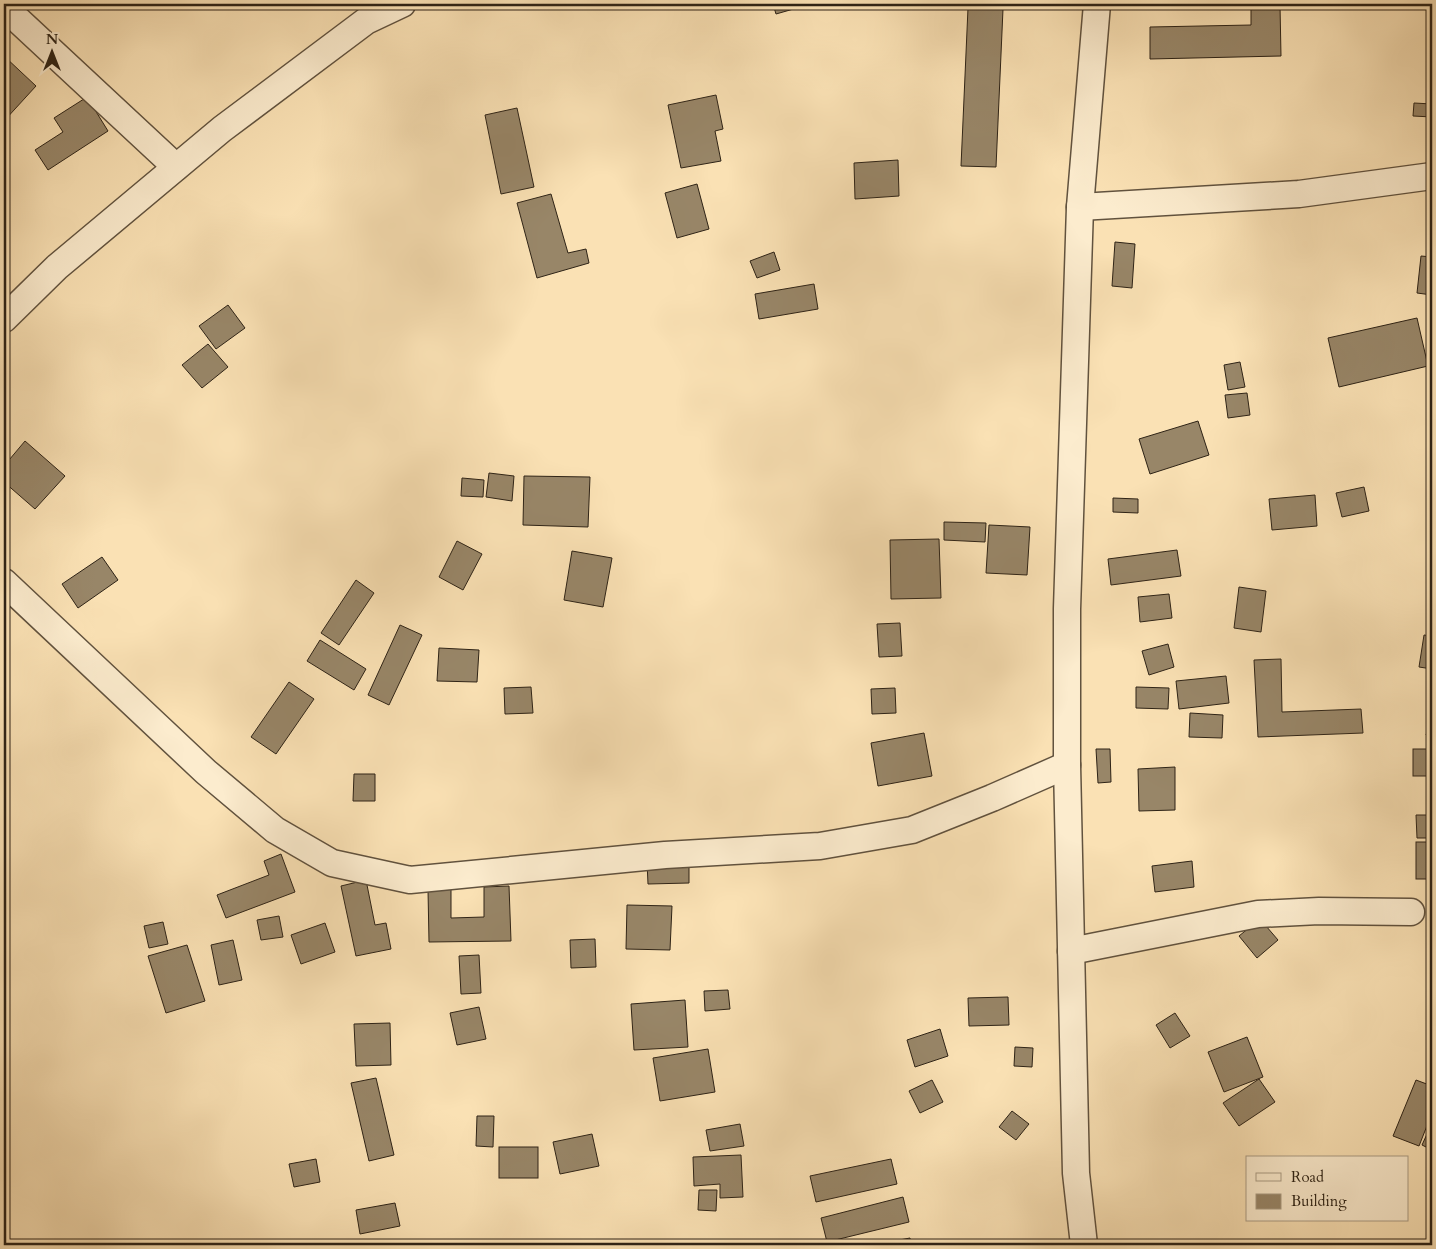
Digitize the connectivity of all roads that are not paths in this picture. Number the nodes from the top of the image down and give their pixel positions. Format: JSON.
{"nodes":[{"id":1,"x":402,"y":4,"type":"edge"},
{"id":2,"x":1097,"y":4,"type":"edge"},
{"id":3,"x":4,"y":7,"type":"edge"},
{"id":4,"x":176,"y":167,"type":"junction"},
{"id":5,"x":1432,"y":176,"type":"edge"},
{"id":6,"x":1080,"y":207,"type":"junction"},
{"id":7,"x":4,"y":319,"type":"edge"},
{"id":8,"x":4,"y":582,"type":"edge"},
{"id":9,"x":1067,"y":764,"type":"junction"},
{"id":10,"x":1411,"y":912,"type":"dead end"},
{"id":11,"x":1071,"y":950,"type":"junction"},
{"id":12,"x":1084,"y":1245,"type":"edge"}],
"edges":[{"from":1,"to":4,"type":"street"},
{"from":2,"to":6,"type":"street"},
{"from":3,"to":4,"type":"street"},
{"from":4,"to":7,"type":"street"},
{"from":5,"to":6,"type":"street"},
{"from":6,"to":9,"type":"street"},
{"from":8,"to":9,"type":"street"},
{"from":9,"to":11,"type":"street"},
{"from":10,"to":11,"type":"street"},
{"from":11,"to":12,"type":"street"}]}
